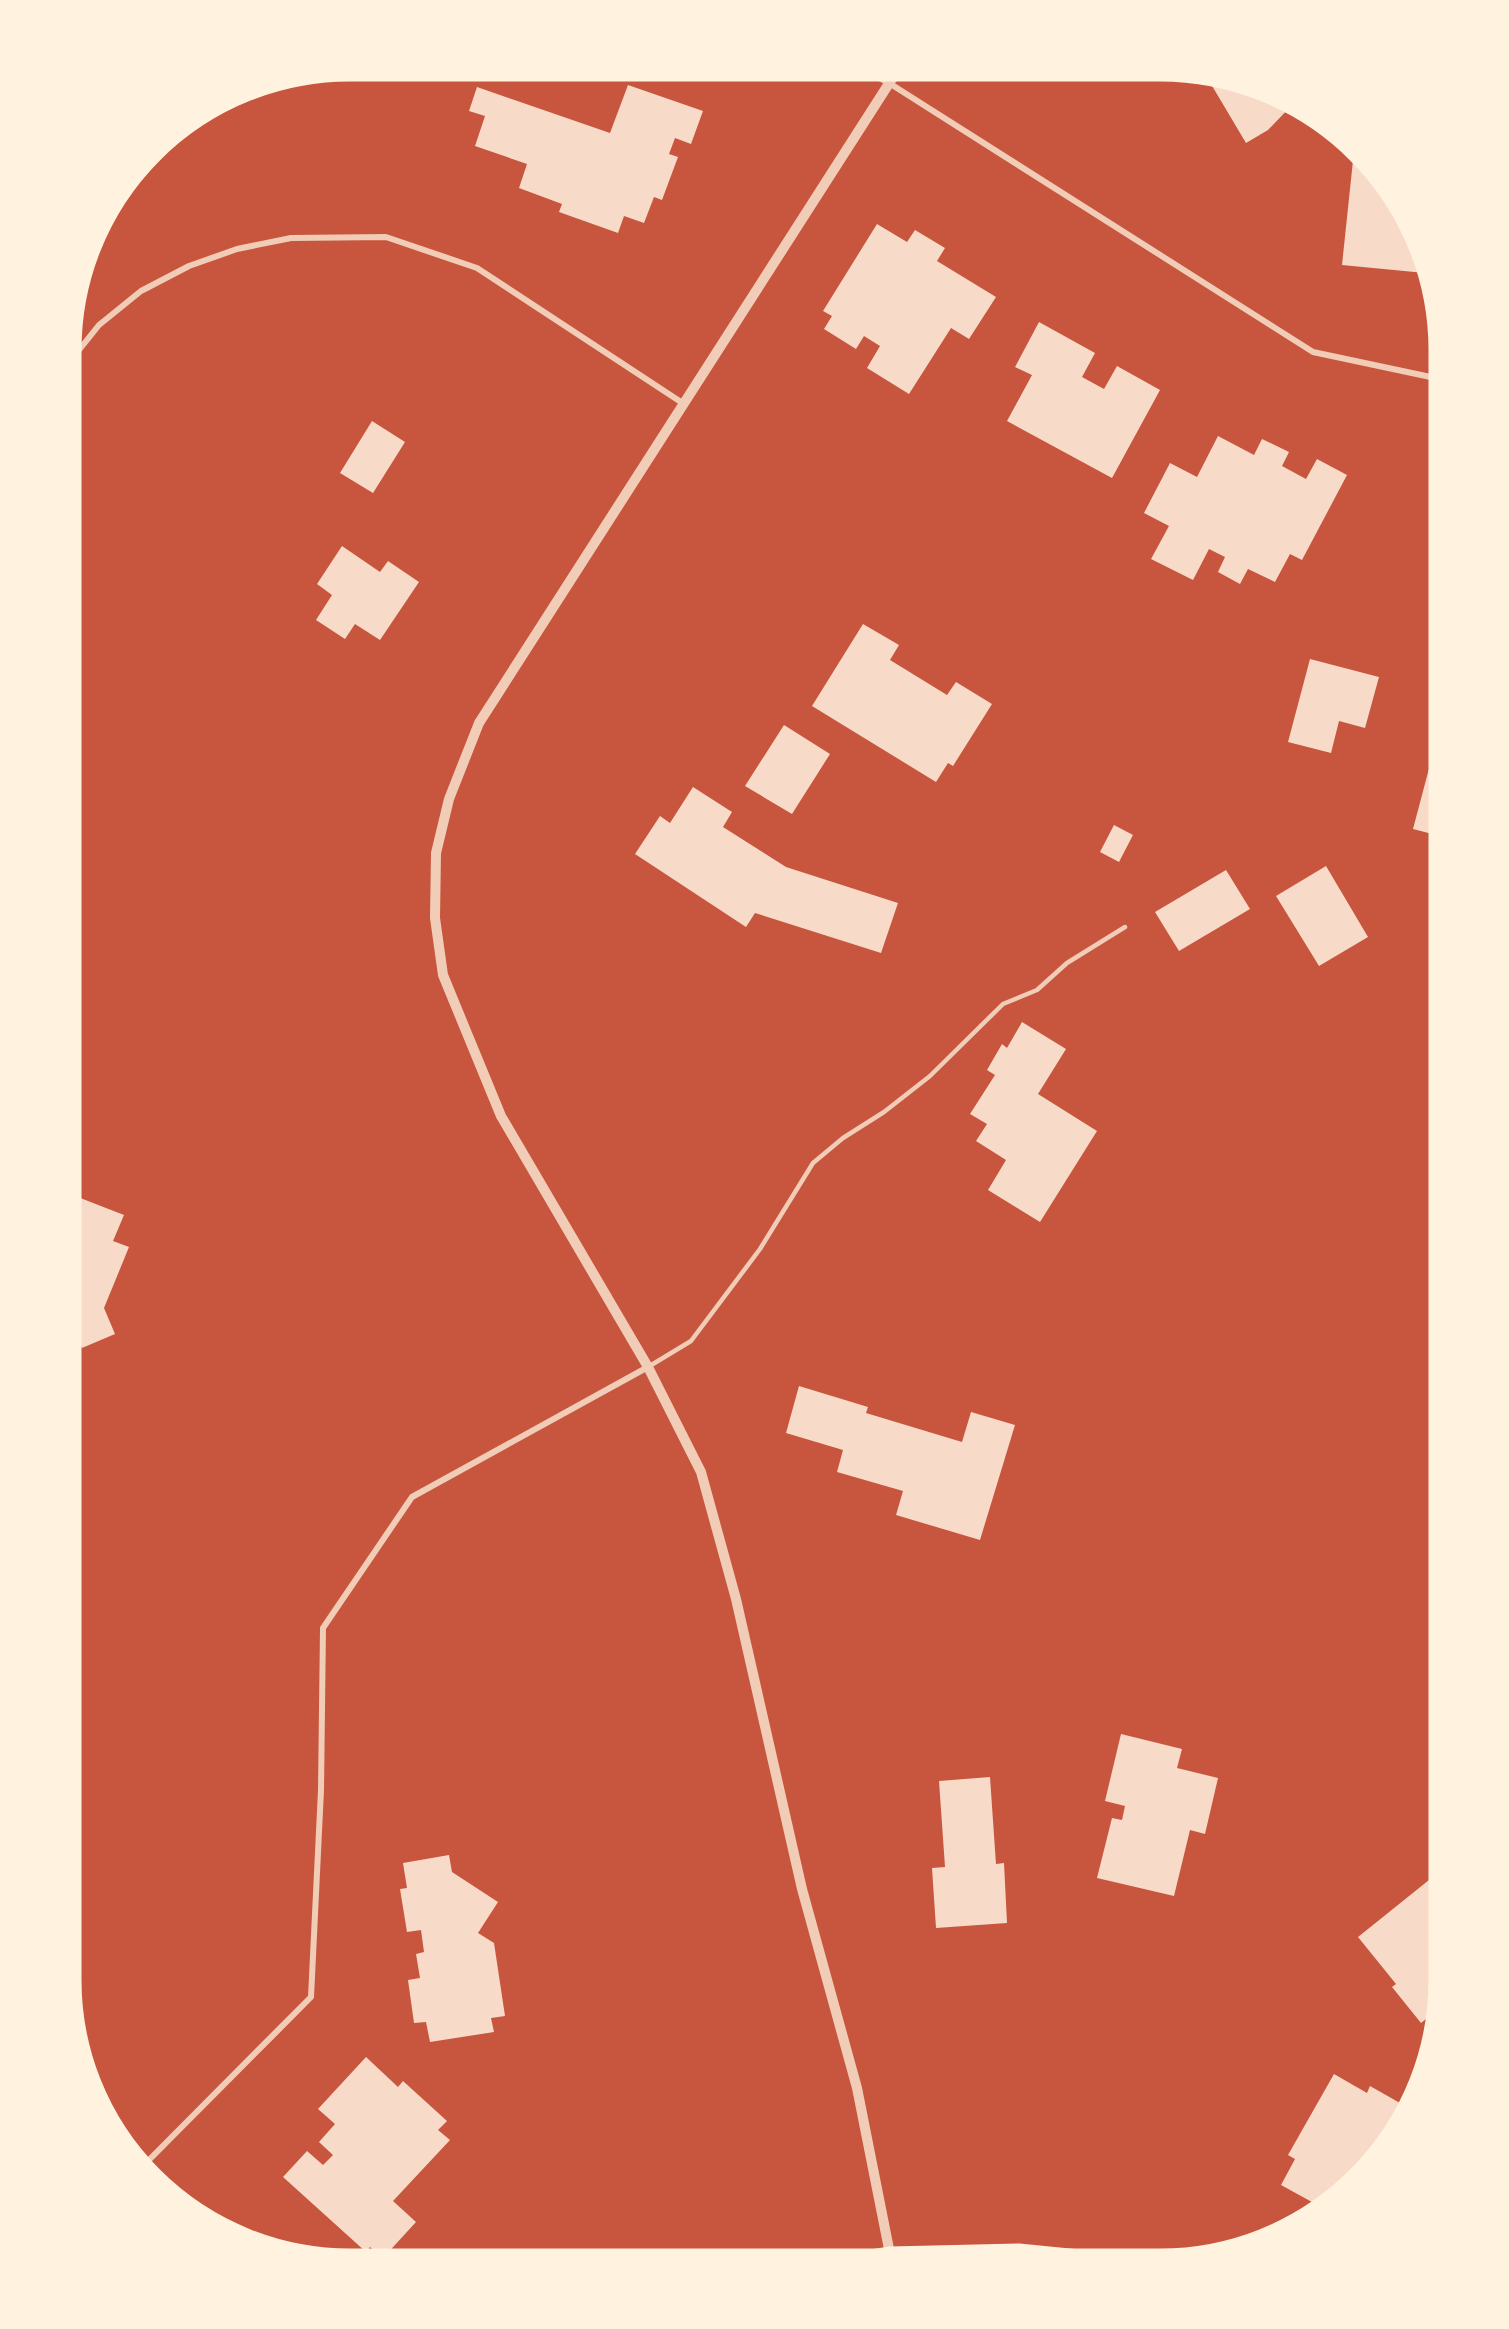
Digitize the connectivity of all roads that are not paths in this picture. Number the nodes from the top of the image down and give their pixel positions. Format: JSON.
{"nodes":[{"id":1,"x":883,"y":80,"type":"edge"},
{"id":2,"x":891,"y":80,"type":"edge"},
{"id":3,"x":889,"y":83,"type":"junction"},
{"id":4,"x":80,"y":349,"type":"edge"},
{"id":5,"x":1430,"y":377,"type":"edge"},
{"id":6,"x":684,"y":404,"type":"junction"},
{"id":7,"x":1125,"y":927,"type":"dead end"},
{"id":8,"x":648,"y":1367,"type":"junction"},
{"id":9,"x":149,"y":2160,"type":"edge"},
{"id":10,"x":890,"y":2250,"type":"edge"}],
"edges":[{"from":1,"to":3,"type":"street"},
{"from":2,"to":3,"type":"street"},
{"from":3,"to":5,"type":"street"},
{"from":3,"to":6,"type":"street"},
{"from":4,"to":6,"type":"street"},
{"from":6,"to":8,"type":"street"},
{"from":7,"to":8,"type":"lane"},
{"from":8,"to":9,"type":"street"},
{"from":8,"to":10,"type":"street"}]}
